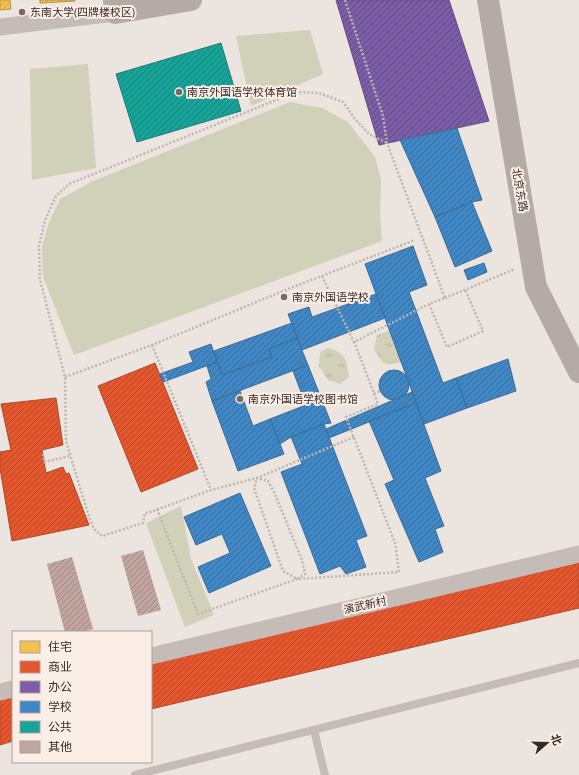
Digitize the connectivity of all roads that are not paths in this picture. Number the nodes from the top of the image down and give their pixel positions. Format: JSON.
{"nodes":[{"id":1,"x":190,"y":0,"type":"edge"},
{"id":2,"x":488,"y":0,"type":"edge"},
{"id":3,"x":114,"y":7,"type":"edge"},
{"id":4,"x":0,"y":27,"type":"edge"},
{"id":5,"x":579,"y":372,"type":"edge"},
{"id":6,"x":579,"y":554,"type":"edge"},
{"id":7,"x":152,"y":656,"type":"edge"},
{"id":8,"x":579,"y":663,"type":"edge"},
{"id":9,"x":12,"y":689,"type":"edge"},
{"id":10,"x":0,"y":692,"type":"edge"},
{"id":11,"x":314,"y":730,"type":"junction"},
{"id":12,"x":135,"y":775,"type":"edge"},
{"id":13,"x":325,"y":775,"type":"edge"}],
"edges":[{"from":1,"to":3,"type":"main road"},
{"from":2,"to":5,"type":"main road","name":"北京东路"},
{"from":3,"to":4,"type":"street"},
{"from":6,"to":7,"type":"street","name":"演武新村"},
{"from":8,"to":11,"type":"lane"},
{"from":9,"to":10,"type":"street"},
{"from":11,"to":12,"type":"lane"},
{"from":11,"to":13,"type":"lane"}]}
